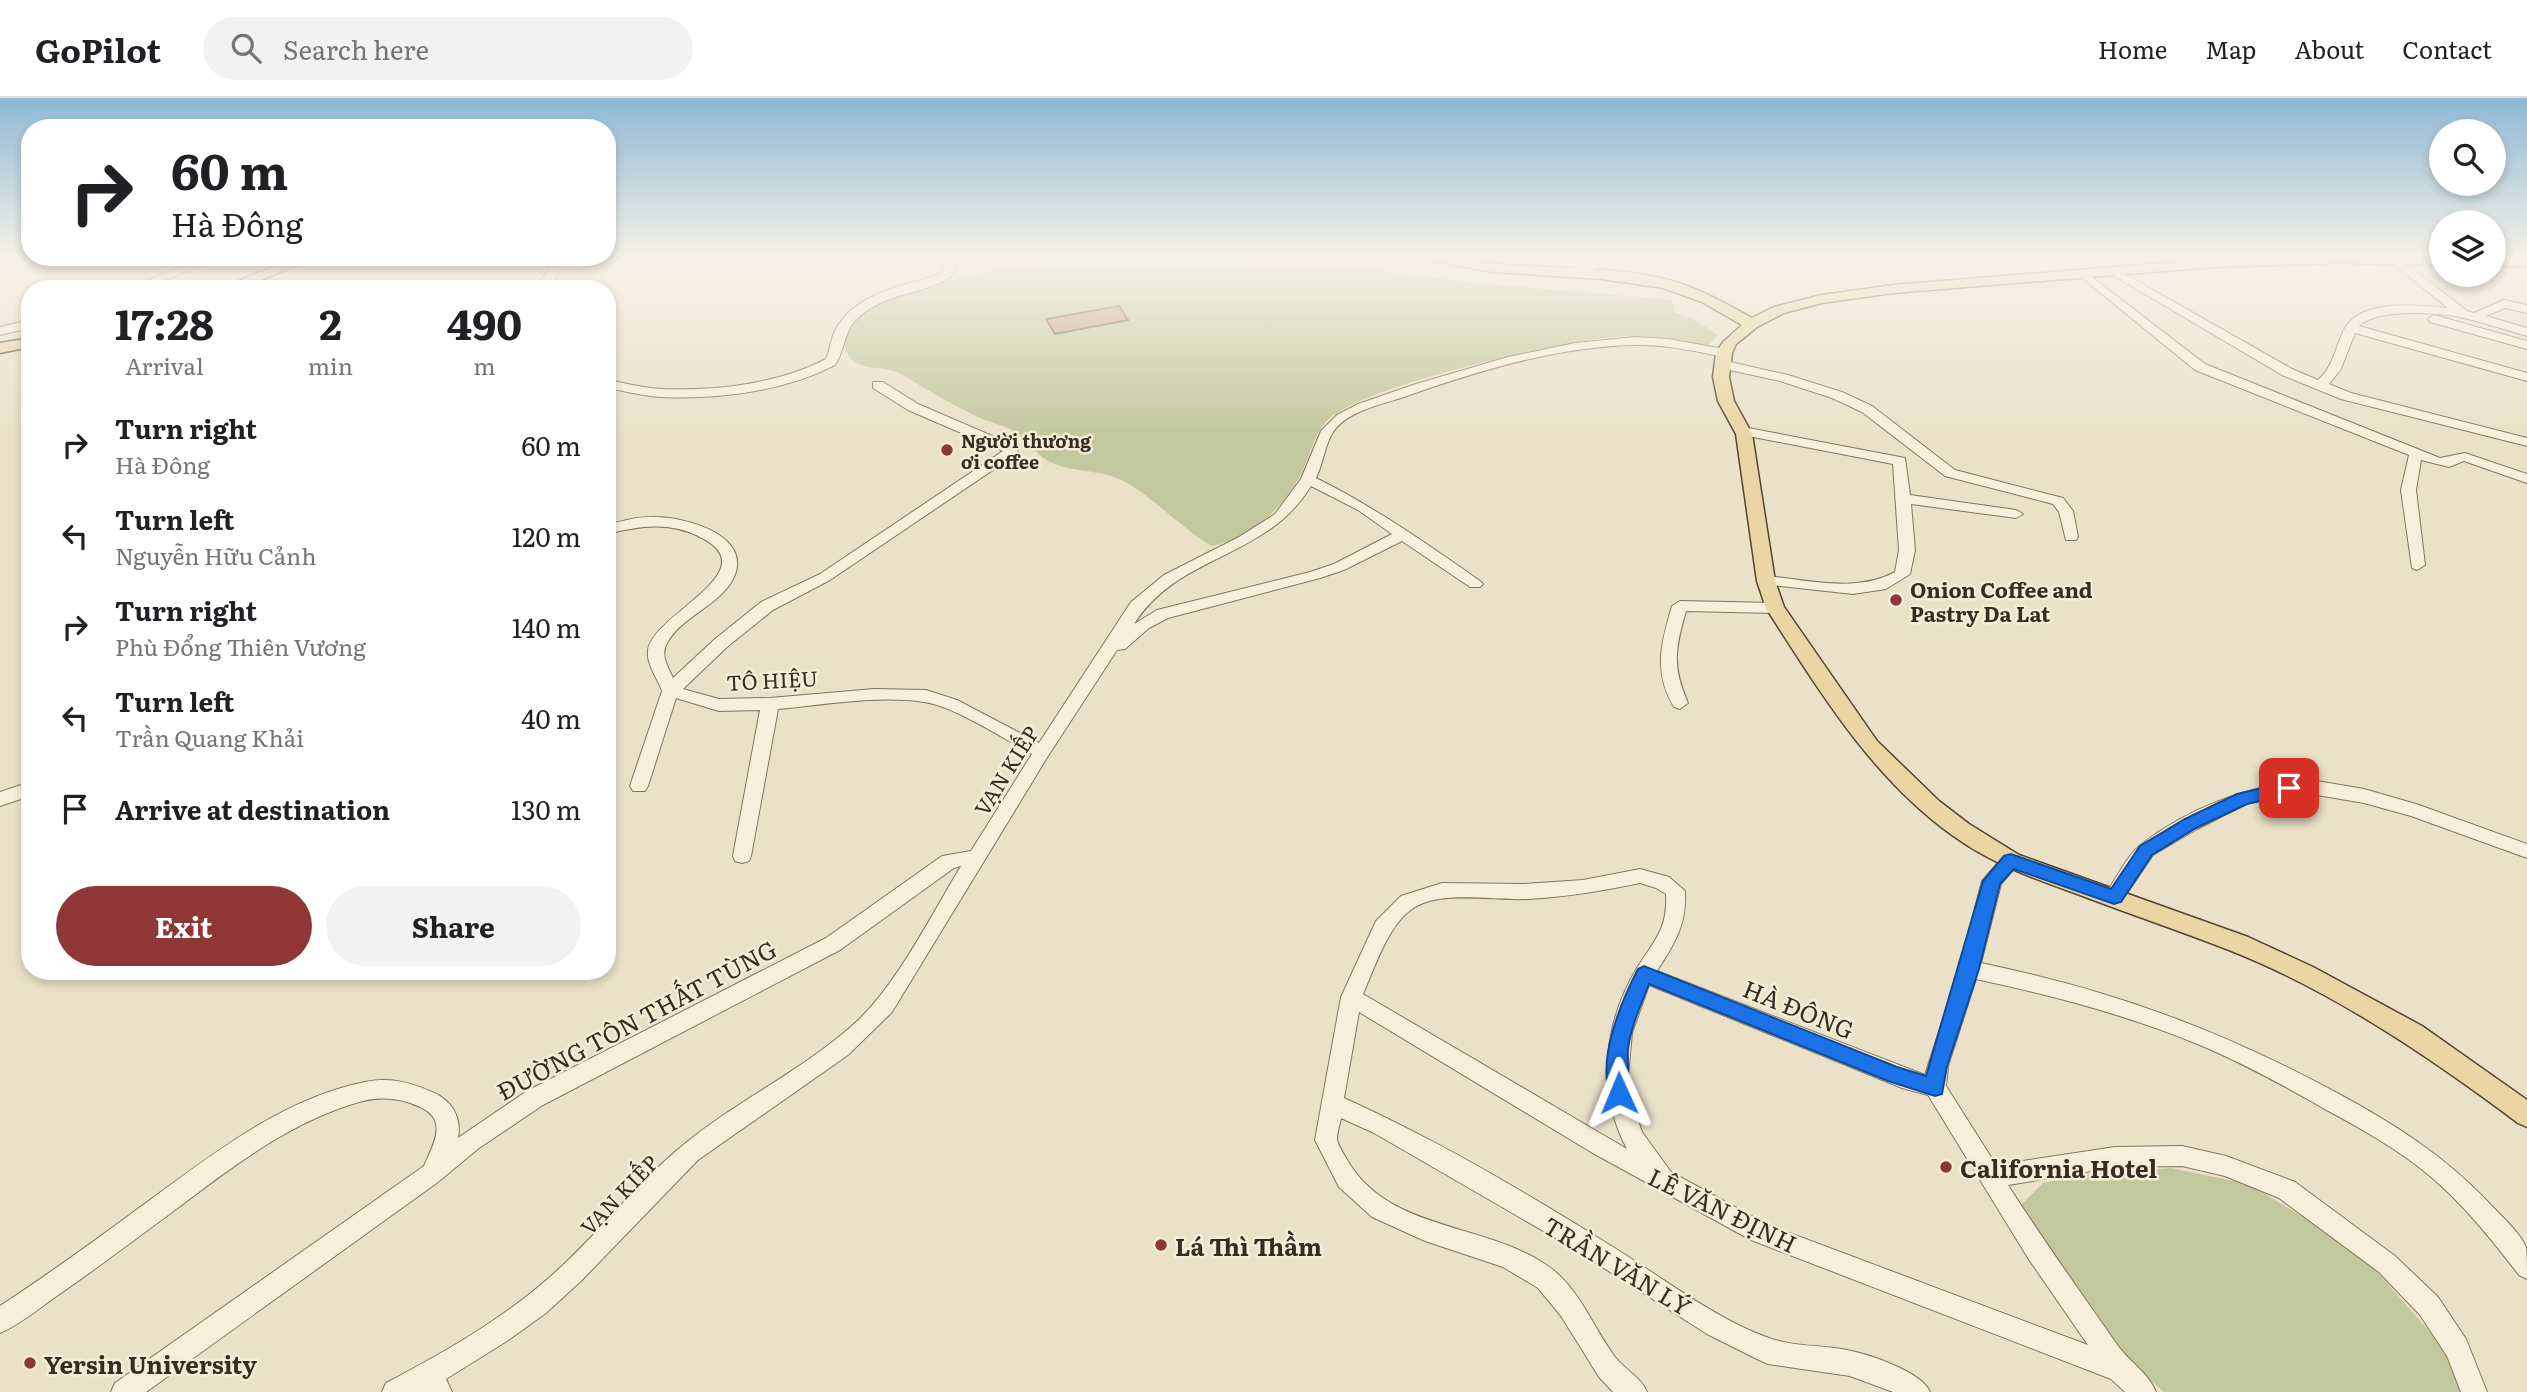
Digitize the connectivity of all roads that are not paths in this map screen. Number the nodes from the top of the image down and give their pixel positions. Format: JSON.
{"nodes":[{"id":1,"x":854,"y":317,"type":"edge"},
{"id":2,"x":1740,"y":317,"type":"edge"},
{"id":3,"x":1765,"y":317,"type":"edge"},
{"id":4,"x":2138,"y":317,"type":"edge"},
{"id":5,"x":2192,"y":317,"type":"edge"},
{"id":6,"x":2362,"y":317,"type":"edge"},
{"id":7,"x":2427,"y":317,"type":"edge"},
{"id":8,"x":2476,"y":317,"type":"edge"},
{"id":9,"x":1752,"y":324,"type":"junction"},
{"id":10,"x":21,"y":326,"type":"edge"},
{"id":11,"x":2352,"y":328,"type":"junction"},
{"id":12,"x":0,"y":331,"type":"edge"},
{"id":13,"x":2527,"y":332,"type":"edge"},
{"id":14,"x":21,"y":344,"type":"edge"},
{"id":15,"x":2527,"y":345,"type":"edge"},
{"id":16,"x":0,"y":348,"type":"edge"},
{"id":17,"x":1723,"y":359,"type":"junction"},
{"id":18,"x":2287,"y":372,"type":"junction"},
{"id":19,"x":2527,"y":377,"type":"edge"},
{"id":20,"x":616,"y":385,"type":"edge"},
{"id":21,"x":878,"y":385,"type":"dead end"},
{"id":22,"x":2320,"y":385,"type":"junction"},
{"id":23,"x":2261,"y":392,"type":"junction"},
{"id":24,"x":1743,"y":430,"type":"junction"},
{"id":25,"x":2527,"y":442,"type":"edge"},
{"id":26,"x":2416,"y":453,"type":"junction"},
{"id":27,"x":2527,"y":478,"type":"edge"},
{"id":28,"x":1308,"y":479,"type":"junction"},
{"id":29,"x":1904,"y":499,"type":"junction"},
{"id":30,"x":2016,"y":514,"type":"dead end"},
{"id":31,"x":616,"y":528,"type":"edge"},
{"id":32,"x":1404,"y":534,"type":"junction"},
{"id":33,"x":2071,"y":537,"type":"dead end"},
{"id":34,"x":2417,"y":565,"type":"dead end"},
{"id":35,"x":1766,"y":581,"type":"junction"},
{"id":36,"x":1475,"y":584,"type":"dead end"},
{"id":37,"x":1775,"y":608,"type":"junction"},
{"id":38,"x":1107,"y":653,"type":"junction"},
{"id":39,"x":670,"y":691,"type":"junction"},
{"id":40,"x":1680,"y":703,"type":"dead end"},
{"id":41,"x":770,"y":704,"type":"junction"},
{"id":42,"x":1042,"y":752,"type":"junction"},
{"id":43,"x":639,"y":786,"type":"dead end"},
{"id":44,"x":21,"y":792,"type":"edge"},
{"id":45,"x":0,"y":799,"type":"edge"},
{"id":46,"x":2527,"y":851,"type":"edge"},
{"id":47,"x":743,"y":856,"type":"dead end"},
{"id":48,"x":977,"y":857,"type":"junction"},
{"id":49,"x":2011,"y":861,"type":"junction"},
{"id":50,"x":2114,"y":897,"type":"junction"},
{"id":51,"x":1969,"y":969,"type":"junction"},
{"id":52,"x":1644,"y":974,"type":"junction"},
{"id":53,"x":1351,"y":997,"type":"junction"},
{"id":54,"x":1935,"y":1087,"type":"junction"},
{"id":55,"x":1332,"y":1103,"type":"junction"},
{"id":56,"x":2527,"y":1115,"type":"edge"},
{"id":57,"x":429,"y":1175,"type":"junction"},
{"id":58,"x":1990,"y":1177,"type":"junction"},
{"id":59,"x":1664,"y":1181,"type":"junction"},
{"id":60,"x":2527,"y":1267,"type":"edge"},
{"id":61,"x":0,"y":1321,"type":"edge"},
{"id":62,"x":2120,"y":1370,"type":"junction"},
{"id":63,"x":434,"y":1383,"type":"edge"},
{"id":64,"x":124,"y":1392,"type":"edge"},
{"id":65,"x":395,"y":1392,"type":"edge"},
{"id":66,"x":1634,"y":1392,"type":"edge"},
{"id":67,"x":1917,"y":1392,"type":"edge"},
{"id":68,"x":2143,"y":1392,"type":"edge"},
{"id":69,"x":2474,"y":1392,"type":"edge"}],
"edges":[{"from":1,"to":20,"type":"street"},
{"from":2,"to":9,"type":"main road"},
{"from":3,"to":9,"type":"main road"},
{"from":4,"to":23,"type":"street"},
{"from":5,"to":18,"type":"street"},
{"from":6,"to":11,"type":"street"},
{"from":7,"to":15,"type":"street"},
{"from":8,"to":13,"type":"street"},
{"from":9,"to":17,"type":"main road"},
{"from":10,"to":12,"type":"street"},
{"from":11,"to":19,"type":"street"},
{"from":11,"to":22,"type":"street"},
{"from":14,"to":16,"type":"main road"},
{"from":17,"to":24,"type":"main road"},
{"from":17,"to":28,"type":"street","name":"VẠN KIẾP"},
{"from":17,"to":33,"type":"street","name":"VẠN KIẾP"},
{"from":18,"to":22,"type":"street"},
{"from":18,"to":23,"type":"street"},
{"from":21,"to":39,"type":"street"},
{"from":22,"to":25,"type":"street"},
{"from":23,"to":26,"type":"street"},
{"from":24,"to":29,"type":"street"},
{"from":24,"to":35,"type":"main road"},
{"from":26,"to":27,"type":"street"},
{"from":26,"to":34,"type":"street"},
{"from":28,"to":32,"type":"street"},
{"from":28,"to":38,"type":"street","name":"VẠN KIẾP"},
{"from":29,"to":30,"type":"street"},
{"from":29,"to":35,"type":"street"},
{"from":31,"to":39,"type":"street"},
{"from":32,"to":36,"type":"street"},
{"from":32,"to":38,"type":"street"},
{"from":35,"to":37,"type":"main road"},
{"from":37,"to":40,"type":"street"},
{"from":37,"to":49,"type":"main road"},
{"from":38,"to":42,"type":"street","name":"VẠN KIẾP"},
{"from":39,"to":41,"type":"street","name":"TÔ HIỆU"},
{"from":39,"to":43,"type":"street"},
{"from":41,"to":42,"type":"street","name":"TÔ HIỆU"},
{"from":41,"to":47,"type":"street"},
{"from":42,"to":48,"type":"street","name":"VẠN KIẾP"},
{"from":44,"to":45,"type":"street"},
{"from":46,"to":50,"type":"street"},
{"from":48,"to":57,"type":"street","name":"ĐƯỜNG TÔN THẤT TÙNG"},
{"from":48,"to":63,"type":"street","name":"VẠN KIẾP"},
{"from":49,"to":50,"type":"main road"},
{"from":49,"to":51,"type":"street"},
{"from":50,"to":56,"type":"main road"},
{"from":51,"to":54,"type":"street"},
{"from":51,"to":60,"type":"street"},
{"from":52,"to":53,"type":"street"},
{"from":52,"to":54,"type":"street","name":"HÀ ĐÔNG"},
{"from":52,"to":59,"type":"street"},
{"from":53,"to":55,"type":"street"},
{"from":53,"to":59,"type":"street","name":"LÊ VĂN ĐỊNH"},
{"from":54,"to":58,"type":"street"},
{"from":55,"to":66,"type":"street"},
{"from":55,"to":67,"type":"street","name":"TRẦN VĂN LÝ"},
{"from":57,"to":61,"type":"street"},
{"from":57,"to":64,"type":"street","name":"ĐƯỜNG TÔN THẤT TÙNG"},
{"from":58,"to":62,"type":"street"},
{"from":58,"to":69,"type":"street"},
{"from":59,"to":62,"type":"street","name":"LÊ VĂN ĐỊNH"},
{"from":62,"to":68,"type":"street"},
{"from":63,"to":65,"type":"street","name":"VẠN KIẾP"}]}
